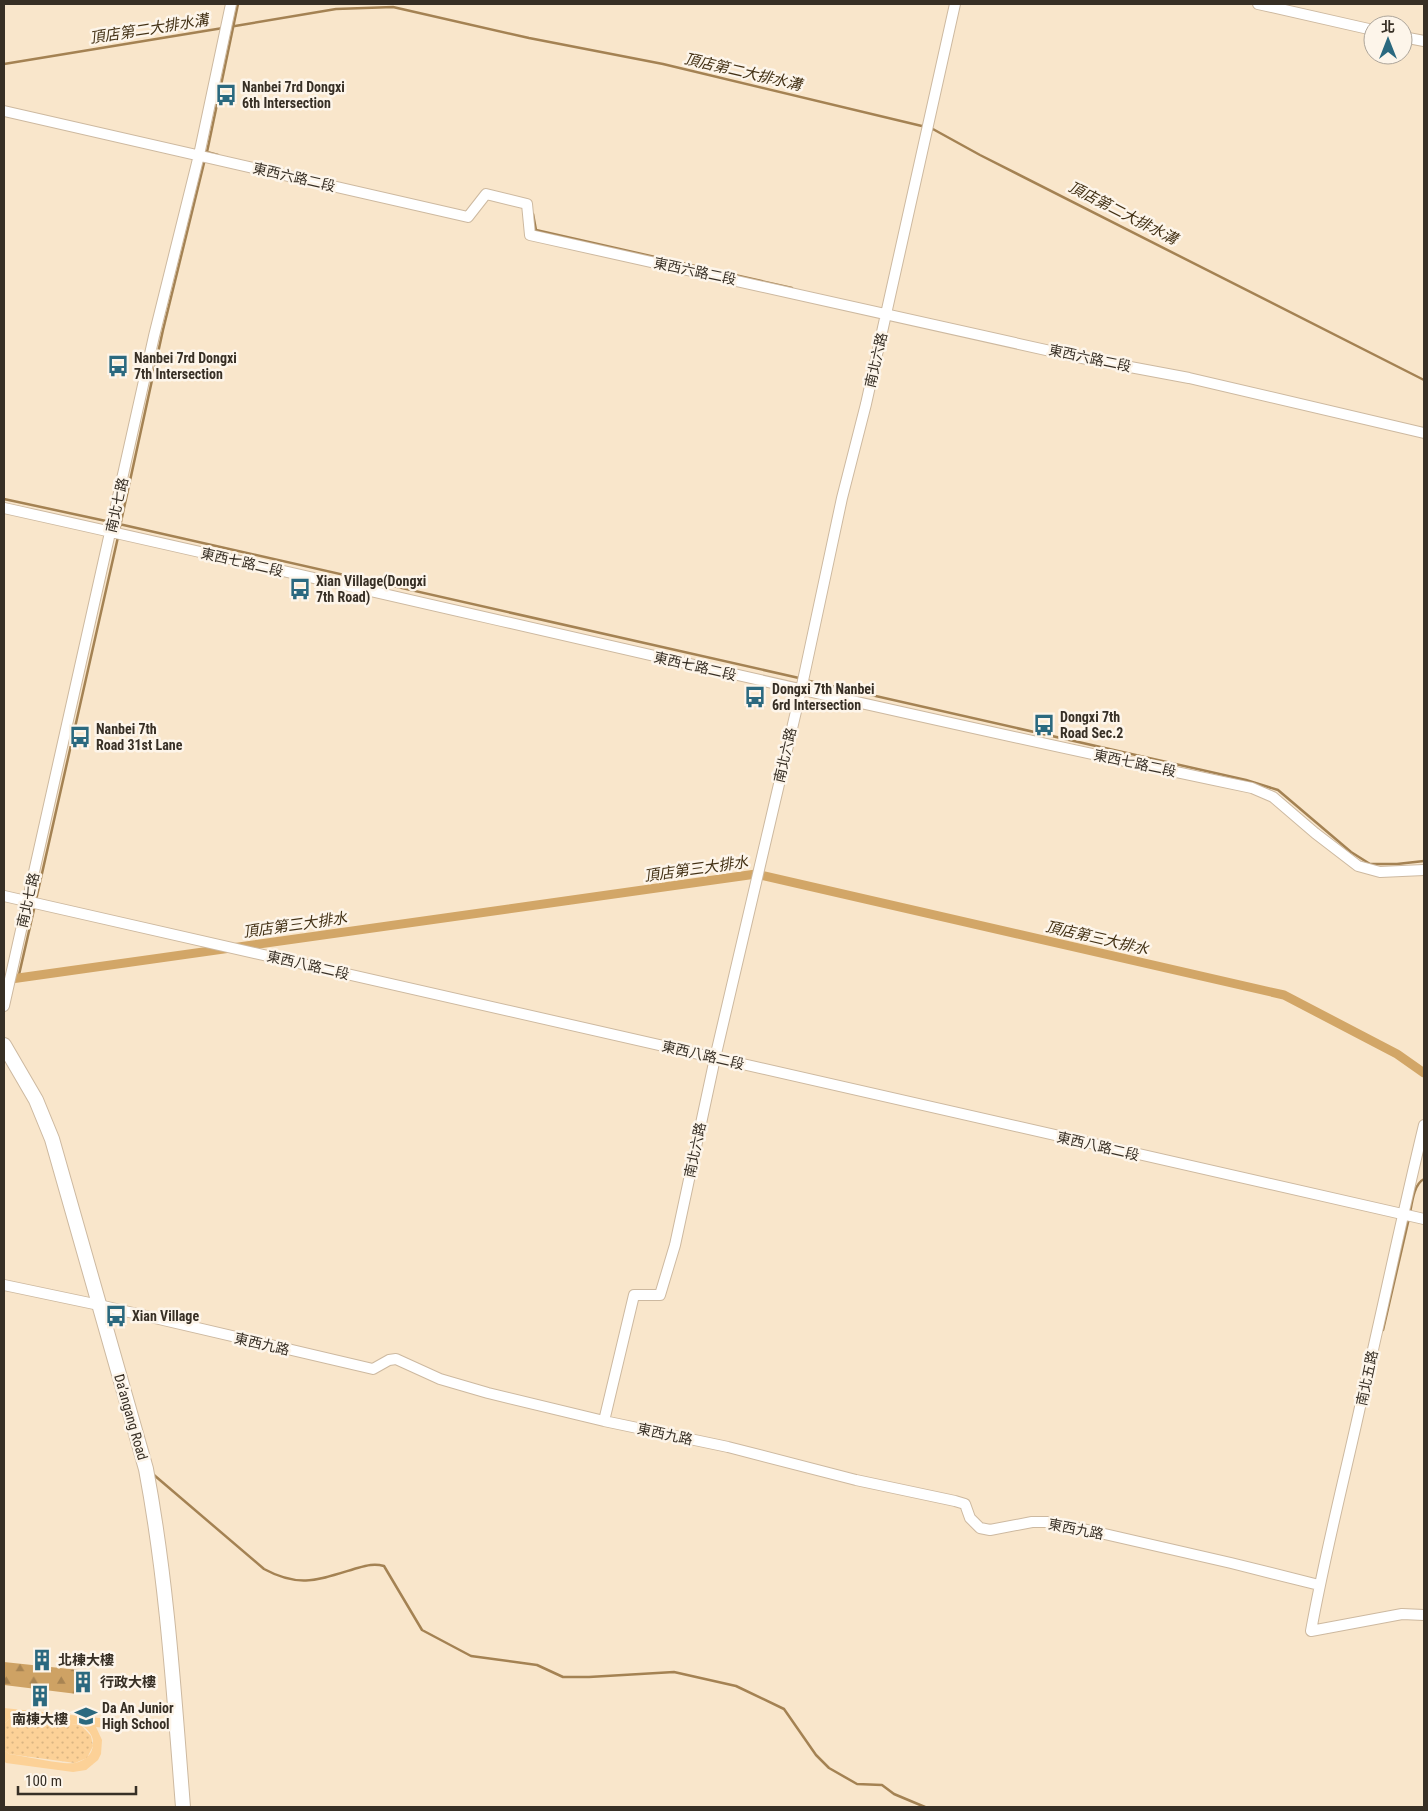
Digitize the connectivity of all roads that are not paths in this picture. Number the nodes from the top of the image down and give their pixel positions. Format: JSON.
{"nodes":[{"id":1,"x":231,"y":4,"type":"edge"},
{"id":2,"x":955,"y":4,"type":"edge"},
{"id":3,"x":1258,"y":4,"type":"edge"},
{"id":4,"x":1363,"y":28,"type":"edge"},
{"id":5,"x":4,"y":111,"type":"edge"},
{"id":6,"x":199,"y":155,"type":"junction"},
{"id":7,"x":886,"y":314,"type":"junction"},
{"id":8,"x":1424,"y":433,"type":"edge"},
{"id":9,"x":4,"y":508,"type":"edge"},
{"id":10,"x":110,"y":532,"type":"junction"},
{"id":11,"x":800,"y":690,"type":"junction"},
{"id":12,"x":1424,"y":870,"type":"edge"},
{"id":13,"x":4,"y":896,"type":"edge"},
{"id":14,"x":28,"y":902,"type":"junction"},
{"id":15,"x":4,"y":1006,"type":"edge"},
{"id":16,"x":4,"y":1046,"type":"edge"},
{"id":17,"x":715,"y":1058,"type":"junction"},
{"id":18,"x":1424,"y":1126,"type":"edge"},
{"id":19,"x":1402,"y":1215,"type":"junction"},
{"id":20,"x":1424,"y":1219,"type":"edge"},
{"id":21,"x":4,"y":1285,"type":"edge"},
{"id":22,"x":99,"y":1305,"type":"junction"},
{"id":23,"x":604,"y":1421,"type":"junction"},
{"id":24,"x":1319,"y":1585,"type":"junction"},
{"id":25,"x":1424,"y":1615,"type":"edge"},
{"id":26,"x":183,"y":1807,"type":"edge"}],
"edges":[{"from":1,"to":6,"type":"street","name":"南北七路"},
{"from":2,"to":7,"type":"street","name":"南北六路"},
{"from":3,"to":4,"type":"street"},
{"from":5,"to":6,"type":"street","name":"東西六路二段"},
{"from":6,"to":7,"type":"street","name":"東西六路二段"},
{"from":6,"to":10,"type":"street","name":"南北七路"},
{"from":7,"to":8,"type":"street","name":"東西六路二段"},
{"from":7,"to":11,"type":"street","name":"南北六路"},
{"from":9,"to":10,"type":"street","name":"東西七路二段"},
{"from":10,"to":11,"type":"street","name":"東西七路二段"},
{"from":10,"to":14,"type":"street","name":"南北七路"},
{"from":11,"to":12,"type":"street","name":"東西七路二段"},
{"from":11,"to":17,"type":"street","name":"南北六路"},
{"from":13,"to":14,"type":"street","name":"東西八路二段"},
{"from":14,"to":15,"type":"street","name":"南北七路"},
{"from":14,"to":17,"type":"street","name":"東西八路二段"},
{"from":16,"to":22,"type":"main road","name":"Da’angang Road"},
{"from":17,"to":19,"type":"street","name":"東西八路二段"},
{"from":17,"to":23,"type":"street","name":"南北六路"},
{"from":18,"to":19,"type":"street","name":"南北五路"},
{"from":19,"to":20,"type":"street","name":"東西八路二段"},
{"from":19,"to":24,"type":"street","name":"南北五路"},
{"from":21,"to":22,"type":"street","name":"東西九路"},
{"from":22,"to":23,"type":"street","name":"東西九路"},
{"from":22,"to":26,"type":"main road","name":"Da’angang Road"},
{"from":23,"to":24,"type":"street","name":"東西九路"},
{"from":24,"to":25,"type":"street","name":"南北五路"}]}
